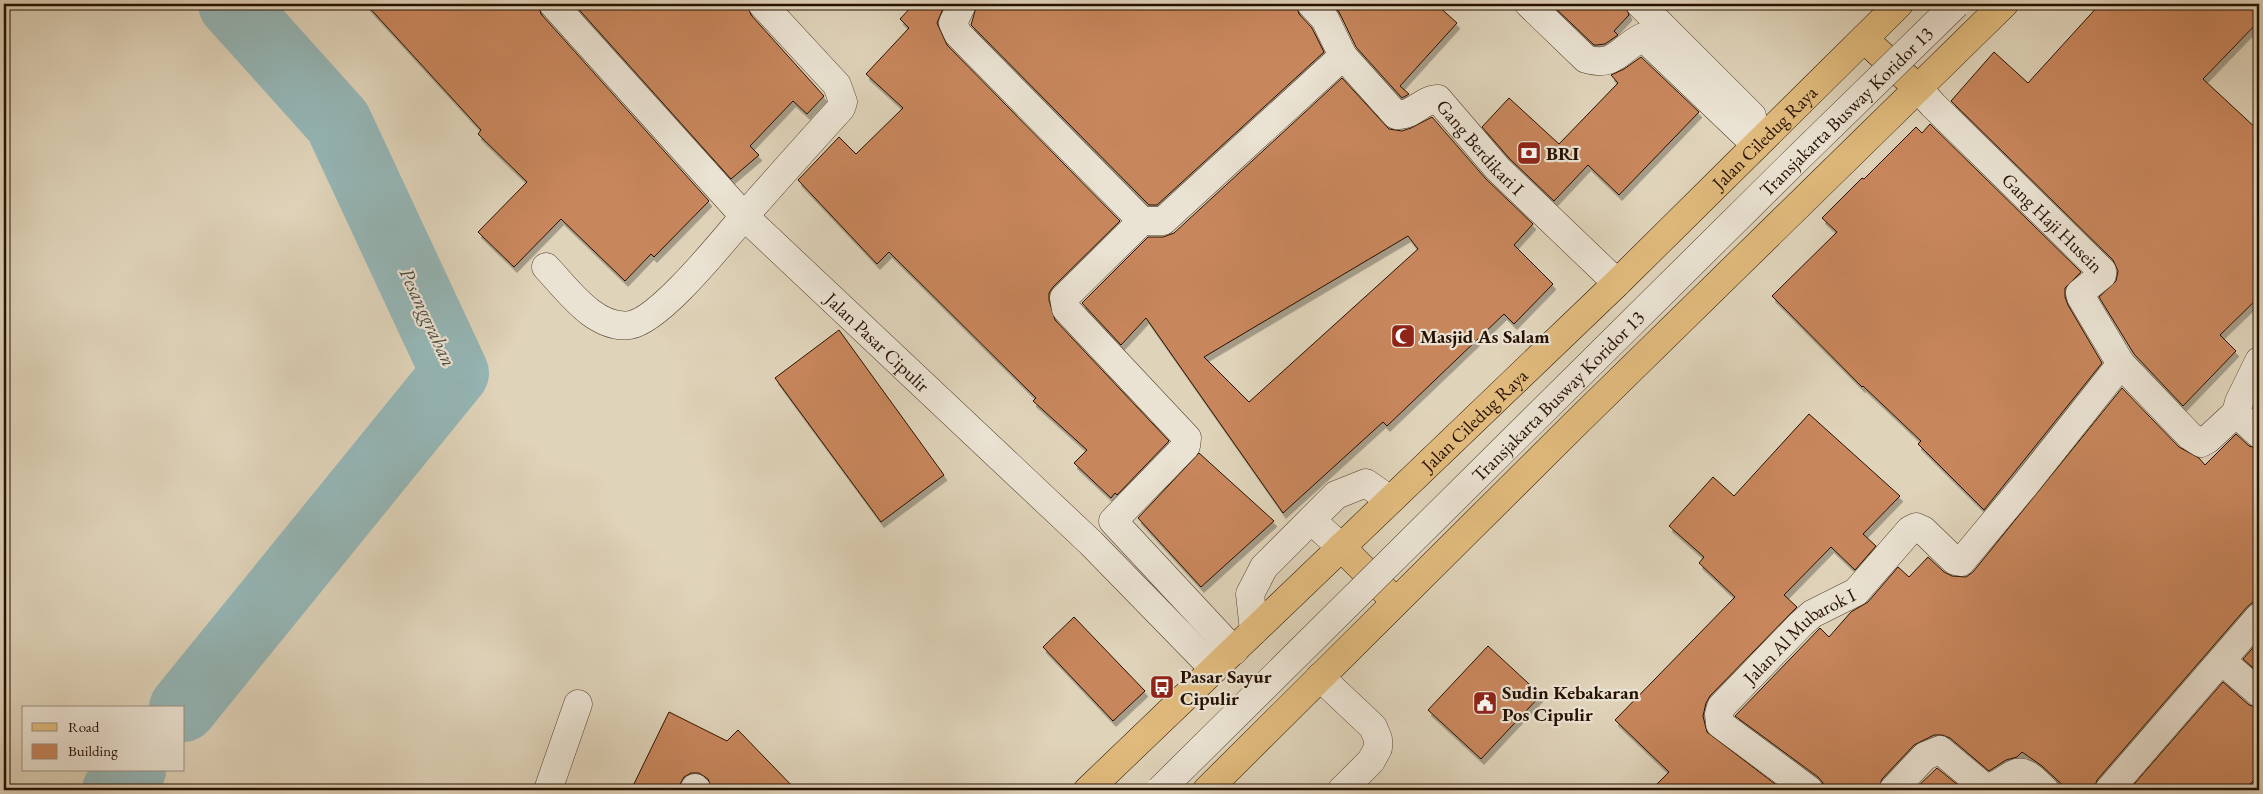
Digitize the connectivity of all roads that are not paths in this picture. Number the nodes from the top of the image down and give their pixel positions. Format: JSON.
{"nodes":[{"id":1,"x":553,"y":4,"type":"edge"},
{"id":2,"x":762,"y":4,"type":"edge"},
{"id":3,"x":962,"y":4,"type":"edge"},
{"id":4,"x":1311,"y":4,"type":"edge"},
{"id":5,"x":1529,"y":4,"type":"edge"},
{"id":6,"x":1640,"y":4,"type":"edge"},
{"id":7,"x":1899,"y":4,"type":"edge"},
{"id":8,"x":1956,"y":4,"type":"edge"},
{"id":9,"x":2004,"y":4,"type":"edge"},
{"id":10,"x":1864,"y":39,"type":"junction"},
{"id":11,"x":1343,"y":56,"type":"junction"},
{"id":12,"x":1917,"y":87,"type":"junction"},
{"id":13,"x":1762,"y":139,"type":"junction"},
{"id":14,"x":744,"y":216,"type":"junction"},
{"id":15,"x":1142,"y":220,"type":"junction"},
{"id":16,"x":546,"y":267,"type":"dead end"},
{"id":17,"x":1616,"y":283,"type":"junction"},
{"id":18,"x":2259,"y":361,"type":"edge"},
{"id":19,"x":2121,"y":364,"type":"junction"},
{"id":20,"x":2236,"y":413,"type":"junction"},
{"id":21,"x":2259,"y":434,"type":"edge"},
{"id":22,"x":1390,"y":500,"type":"junction"},
{"id":23,"x":1311,"y":520,"type":"junction"},
{"id":24,"x":1112,"y":521,"type":"junction"},
{"id":25,"x":1090,"y":543,"type":"junction"},
{"id":26,"x":1341,"y":547,"type":"junction"},
{"id":27,"x":1395,"y":602,"type":"junction"},
{"id":28,"x":2259,"y":617,"type":"edge"},
{"id":29,"x":1254,"y":631,"type":"junction"},
{"id":30,"x":1234,"y":651,"type":"junction"},
{"id":31,"x":2222,"y":661,"type":"junction"},
{"id":32,"x":1214,"y":669,"type":"junction"},
{"id":33,"x":1320,"y":676,"type":"junction"},
{"id":34,"x":2259,"y":692,"type":"edge"},
{"id":35,"x":578,"y":704,"type":"dead end"},
{"id":36,"x":548,"y":790,"type":"edge"},
{"id":37,"x":1088,"y":790,"type":"edge"},
{"id":38,"x":1160,"y":790,"type":"edge"},
{"id":39,"x":1207,"y":790,"type":"edge"},
{"id":40,"x":1342,"y":790,"type":"edge"},
{"id":41,"x":1809,"y":790,"type":"edge"},
{"id":42,"x":1893,"y":790,"type":"edge"},
{"id":43,"x":2045,"y":790,"type":"edge"},
{"id":44,"x":2109,"y":790,"type":"edge"}],
"edges":[{"from":1,"to":14,"type":"street","name":"Jalan Pasar Cipulir"},
{"from":2,"to":14,"type":"street"},
{"from":3,"to":15,"type":"street"},
{"from":4,"to":11,"type":"street","name":"Gang Berdikari I"},
{"from":5,"to":13,"type":"street"},
{"from":6,"to":13,"type":"street"},
{"from":7,"to":10,"type":"main road","name":"Jalan Ciledug Raya"},
{"from":8,"to":38,"type":"street","name":"Transjakarta Busway Koridor 13","bridge":true},
{"from":9,"to":12,"type":"main road"},
{"from":10,"to":12,"type":"main road"},
{"from":10,"to":13,"type":"main road","name":"Jalan Ciledug Raya"},
{"from":11,"to":15,"type":"street"},
{"from":11,"to":17,"type":"street","name":"Gang Berdikari I"},
{"from":12,"to":19,"type":"street","name":"Gang Haji Husein"},
{"from":12,"to":27,"type":"main road"},
{"from":13,"to":17,"type":"main road","name":"Jalan Ciledug Raya"},
{"from":14,"to":16,"type":"street"},
{"from":14,"to":25,"type":"street","name":"Jalan Pasar Cipulir"},
{"from":15,"to":24,"type":"street"},
{"from":17,"to":22,"type":"main road","name":"Jalan Ciledug Raya"},
{"from":18,"to":20,"type":"street"},
{"from":19,"to":20,"type":"street","name":"Gang Haji Husein"},
{"from":19,"to":41,"type":"street","name":"Jalan Al Mubarok I"},
{"from":20,"to":21,"type":"street"},
{"from":22,"to":23,"type":"street"},
{"from":22,"to":26,"type":"main road","name":"Jalan Ciledug Raya"},
{"from":23,"to":26,"type":"street"},
{"from":23,"to":29,"type":"street"},
{"from":24,"to":25,"type":"street"},
{"from":24,"to":30,"type":"street"},
{"from":25,"to":32,"type":"street","name":"Jalan Pasar Cipulir"},
{"from":26,"to":27,"type":"main road"},
{"from":26,"to":29,"type":"main road","name":"Jalan Ciledug Raya"},
{"from":27,"to":33,"type":"main road"},
{"from":28,"to":31,"type":"street"},
{"from":29,"to":30,"type":"main road","name":"Jalan Ciledug Raya"},
{"from":30,"to":32,"type":"main road","name":"Jalan Ciledug Raya"},
{"from":31,"to":34,"type":"street"},
{"from":31,"to":44,"type":"street"},
{"from":32,"to":37,"type":"main road","name":"Jalan Ciledug Raya"},
{"from":33,"to":39,"type":"main road"},
{"from":33,"to":40,"type":"street"},
{"from":35,"to":36,"type":"street"},
{"from":42,"to":43,"type":"street"}]}
